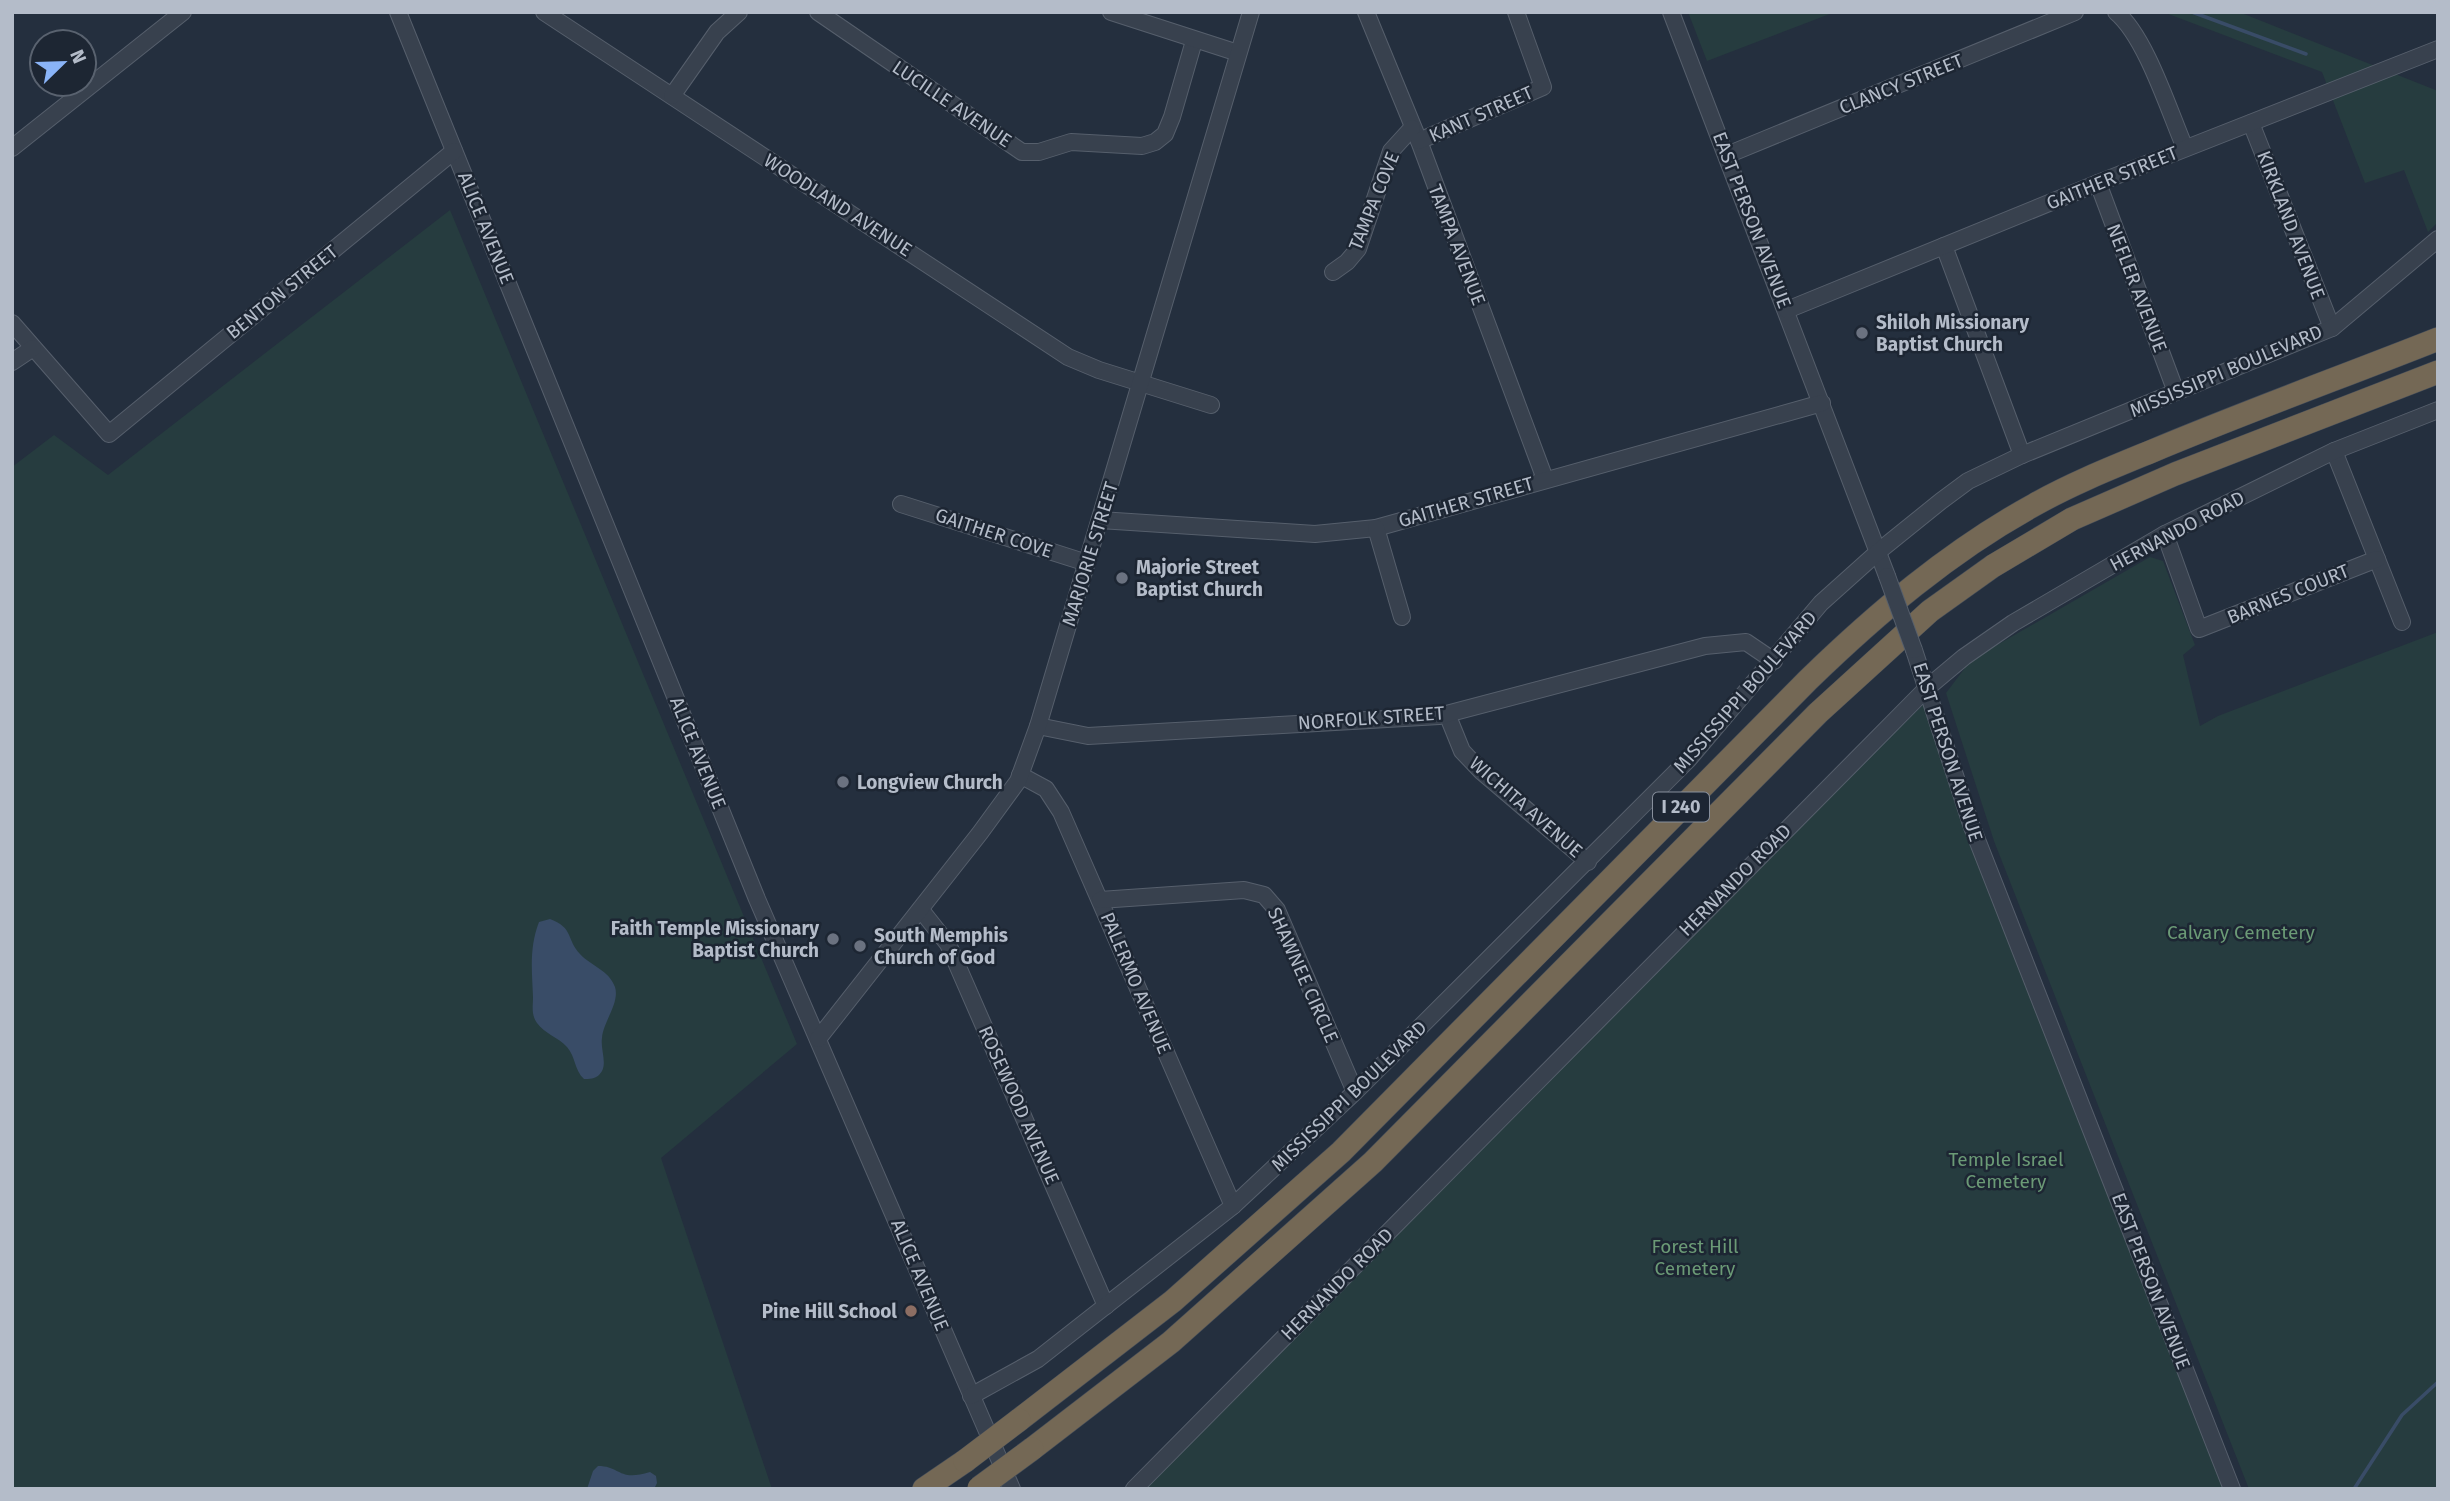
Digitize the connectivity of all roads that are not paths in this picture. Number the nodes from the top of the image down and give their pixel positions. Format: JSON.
{"nodes":[{"id":1,"x":183,"y":12,"type":"edge"},
{"id":2,"x":398,"y":12,"type":"edge"},
{"id":3,"x":544,"y":12,"type":"edge"},
{"id":4,"x":739,"y":12,"type":"edge"},
{"id":5,"x":818,"y":12,"type":"edge"},
{"id":6,"x":1111,"y":12,"type":"edge"},
{"id":7,"x":1251,"y":12,"type":"edge"},
{"id":8,"x":1366,"y":12,"type":"edge"},
{"id":9,"x":1516,"y":12,"type":"edge"},
{"id":10,"x":1671,"y":12,"type":"edge"},
{"id":11,"x":2075,"y":12,"type":"edge"},
{"id":12,"x":2116,"y":12,"type":"edge"},
{"id":13,"x":1194,"y":40,"type":"junction"},
{"id":14,"x":2438,"y":49,"type":"edge"},
{"id":15,"x":1238,"y":53,"type":"junction"},
{"id":16,"x":672,"y":96,"type":"junction"},
{"id":17,"x":2251,"y":123,"type":"junction"},
{"id":18,"x":1415,"y":135,"type":"junction"},
{"id":19,"x":12,"y":148,"type":"edge"},
{"id":20,"x":2185,"y":148,"type":"junction"},
{"id":21,"x":454,"y":150,"type":"junction"},
{"id":22,"x":1727,"y":156,"type":"junction"},
{"id":23,"x":2098,"y":183,"type":"junction"},
{"id":24,"x":2438,"y":239,"type":"edge"},
{"id":25,"x":1944,"y":246,"type":"junction"},
{"id":26,"x":1333,"y":272,"type":"dead end"},
{"id":27,"x":1787,"y":310,"type":"junction"},
{"id":28,"x":12,"y":323,"type":"edge"},
{"id":29,"x":2332,"y":328,"type":"junction"},
{"id":30,"x":2438,"y":339,"type":"edge"},
{"id":31,"x":33,"y":348,"type":"junction"},
{"id":32,"x":12,"y":362,"type":"edge"},
{"id":33,"x":2438,"y":372,"type":"edge"},
{"id":34,"x":1140,"y":381,"type":"junction"},
{"id":35,"x":2176,"y":392,"type":"junction"},
{"id":36,"x":1822,"y":403,"type":"junction"},
{"id":37,"x":1211,"y":405,"type":"dead end"},
{"id":38,"x":2438,"y":410,"type":"edge"},
{"id":39,"x":2334,"y":451,"type":"junction"},
{"id":40,"x":2022,"y":455,"type":"junction"},
{"id":41,"x":1545,"y":479,"type":"junction"},
{"id":42,"x":901,"y":504,"type":"dead end"},
{"id":43,"x":1100,"y":520,"type":"junction"},
{"id":44,"x":1376,"y":528,"type":"junction"},
{"id":45,"x":2165,"y":534,"type":"junction"},
{"id":46,"x":1878,"y":551,"type":"junction"},
{"id":47,"x":2377,"y":559,"type":"junction"},
{"id":48,"x":1087,"y":563,"type":"junction"},
{"id":49,"x":1402,"y":617,"type":"dead end"},
{"id":50,"x":2402,"y":622,"type":"dead end"},
{"id":51,"x":1774,"y":661,"type":"junction"},
{"id":52,"x":1927,"y":688,"type":"junction"},
{"id":53,"x":1447,"y":714,"type":"junction"},
{"id":54,"x":1038,"y":726,"type":"junction"},
{"id":55,"x":1020,"y":775,"type":"junction"},
{"id":56,"x":1588,"y":862,"type":"junction"},
{"id":57,"x":1100,"y":900,"type":"junction"},
{"id":58,"x":920,"y":910,"type":"junction"},
{"id":59,"x":818,"y":1039,"type":"junction"},
{"id":60,"x":1355,"y":1092,"type":"junction"},
{"id":61,"x":1233,"y":1206,"type":"junction"},
{"id":62,"x":1106,"y":1306,"type":"junction"},
{"id":63,"x":971,"y":1396,"type":"junction"},
{"id":64,"x":924,"y":1489,"type":"edge"},
{"id":65,"x":979,"y":1489,"type":"edge"},
{"id":66,"x":1012,"y":1489,"type":"edge"},
{"id":67,"x":1134,"y":1489,"type":"edge"},
{"id":68,"x":2232,"y":1489,"type":"edge"}],
"edges":[{"from":1,"to":19,"type":"street"},
{"from":2,"to":21,"type":"street","name":"ALICE AVENUE"},
{"from":3,"to":16,"type":"street","name":"WOODLAND AVENUE"},
{"from":4,"to":16,"type":"street"},
{"from":5,"to":13,"type":"street","name":"LUCILLE AVENUE"},
{"from":6,"to":13,"type":"street"},
{"from":7,"to":15,"type":"street","name":"MARJORIE STREET"},
{"from":8,"to":18,"type":"street","name":"TAMPA AVENUE"},
{"from":9,"to":18,"type":"street","name":"KANT STREET"},
{"from":10,"to":22,"type":"street","name":"EAST PERSON AVENUE"},
{"from":11,"to":22,"type":"street","name":"CLANCY STREET"},
{"from":12,"to":20,"type":"street"},
{"from":13,"to":15,"type":"street"},
{"from":14,"to":17,"type":"street","name":"GAITHER STREET"},
{"from":15,"to":34,"type":"street","name":"MARJORIE STREET"},
{"from":16,"to":34,"type":"street","name":"WOODLAND AVENUE"},
{"from":17,"to":20,"type":"street","name":"GAITHER STREET"},
{"from":17,"to":29,"type":"street","name":"KIRKLAND AVENUE"},
{"from":18,"to":26,"type":"street","name":"TAMPA COVE"},
{"from":18,"to":41,"type":"street","name":"TAMPA AVENUE"},
{"from":20,"to":23,"type":"street","name":"GAITHER STREET"},
{"from":21,"to":31,"type":"street","name":"BENTON STREET"},
{"from":21,"to":59,"type":"street","name":"ALICE AVENUE"},
{"from":22,"to":27,"type":"street","name":"EAST PERSON AVENUE"},
{"from":23,"to":25,"type":"street","name":"GAITHER STREET"},
{"from":23,"to":35,"type":"street","name":"NEFLER AVENUE"},
{"from":24,"to":29,"type":"street","name":"MISSISSIPPI BOULEVARD"},
{"from":25,"to":27,"type":"street","name":"GAITHER STREET"},
{"from":25,"to":40,"type":"street"},
{"from":27,"to":36,"type":"street","name":"EAST PERSON AVENUE"},
{"from":28,"to":31,"type":"street"},
{"from":29,"to":35,"type":"street","name":"MISSISSIPPI BOULEVARD"},
{"from":30,"to":64,"type":"highway","number":"I 240","bridge":true},
{"from":31,"to":32,"type":"street"},
{"from":33,"to":65,"type":"highway","number":"I 240","bridge":true},
{"from":34,"to":37,"type":"street","name":"WOODLAND AVENUE"},
{"from":34,"to":43,"type":"street","name":"MARJORIE STREET"},
{"from":35,"to":40,"type":"street","name":"MISSISSIPPI BOULEVARD"},
{"from":36,"to":41,"type":"street","name":"GAITHER STREET"},
{"from":36,"to":46,"type":"street","name":"EAST PERSON AVENUE"},
{"from":38,"to":39,"type":"street","name":"HERNANDO ROAD"},
{"from":39,"to":45,"type":"street","name":"HERNANDO ROAD"},
{"from":39,"to":47,"type":"street"},
{"from":40,"to":46,"type":"street","name":"MISSISSIPPI BOULEVARD"},
{"from":41,"to":44,"type":"street","name":"GAITHER STREET"},
{"from":42,"to":48,"type":"street","name":"GAITHER COVE"},
{"from":43,"to":44,"type":"street","name":"GAITHER STREET"},
{"from":43,"to":48,"type":"street","name":"MARJORIE STREET"},
{"from":44,"to":49,"type":"street"},
{"from":45,"to":47,"type":"street","name":"BARNES COURT"},
{"from":45,"to":52,"type":"street","name":"HERNANDO ROAD"},
{"from":46,"to":51,"type":"street","name":"MISSISSIPPI BOULEVARD"},
{"from":46,"to":52,"type":"street","name":"EAST PERSON AVENUE","bridge":true},
{"from":47,"to":50,"type":"street"},
{"from":48,"to":54,"type":"street","name":"MARJORIE STREET"},
{"from":51,"to":53,"type":"street","name":"NORFOLK STREET"},
{"from":51,"to":56,"type":"street","name":"MISSISSIPPI BOULEVARD"},
{"from":52,"to":67,"type":"street","name":"HERNANDO ROAD"},
{"from":52,"to":68,"type":"street","name":"EAST PERSON AVENUE"},
{"from":53,"to":54,"type":"street","name":"NORFOLK STREET"},
{"from":53,"to":56,"type":"street","name":"WICHITA AVENUE"},
{"from":54,"to":55,"type":"street","name":"MARJORIE STREET"},
{"from":55,"to":57,"type":"street","name":"PALERMO AVENUE"},
{"from":55,"to":58,"type":"street","name":"MARJORIE STREET"},
{"from":56,"to":60,"type":"street","name":"MISSISSIPPI BOULEVARD"},
{"from":57,"to":60,"type":"street","name":"SHAWNEE CIRCLE"},
{"from":57,"to":61,"type":"street","name":"PALERMO AVENUE"},
{"from":58,"to":59,"type":"street","name":"MARJORIE STREET"},
{"from":58,"to":62,"type":"street","name":"ROSEWOOD AVENUE"},
{"from":59,"to":63,"type":"street","name":"ALICE AVENUE"},
{"from":60,"to":61,"type":"street","name":"MISSISSIPPI BOULEVARD"},
{"from":61,"to":62,"type":"street","name":"MISSISSIPPI BOULEVARD"},
{"from":62,"to":63,"type":"street","name":"MISSISSIPPI BOULEVARD"},
{"from":63,"to":66,"type":"street","name":"ALICE AVENUE"}]}
